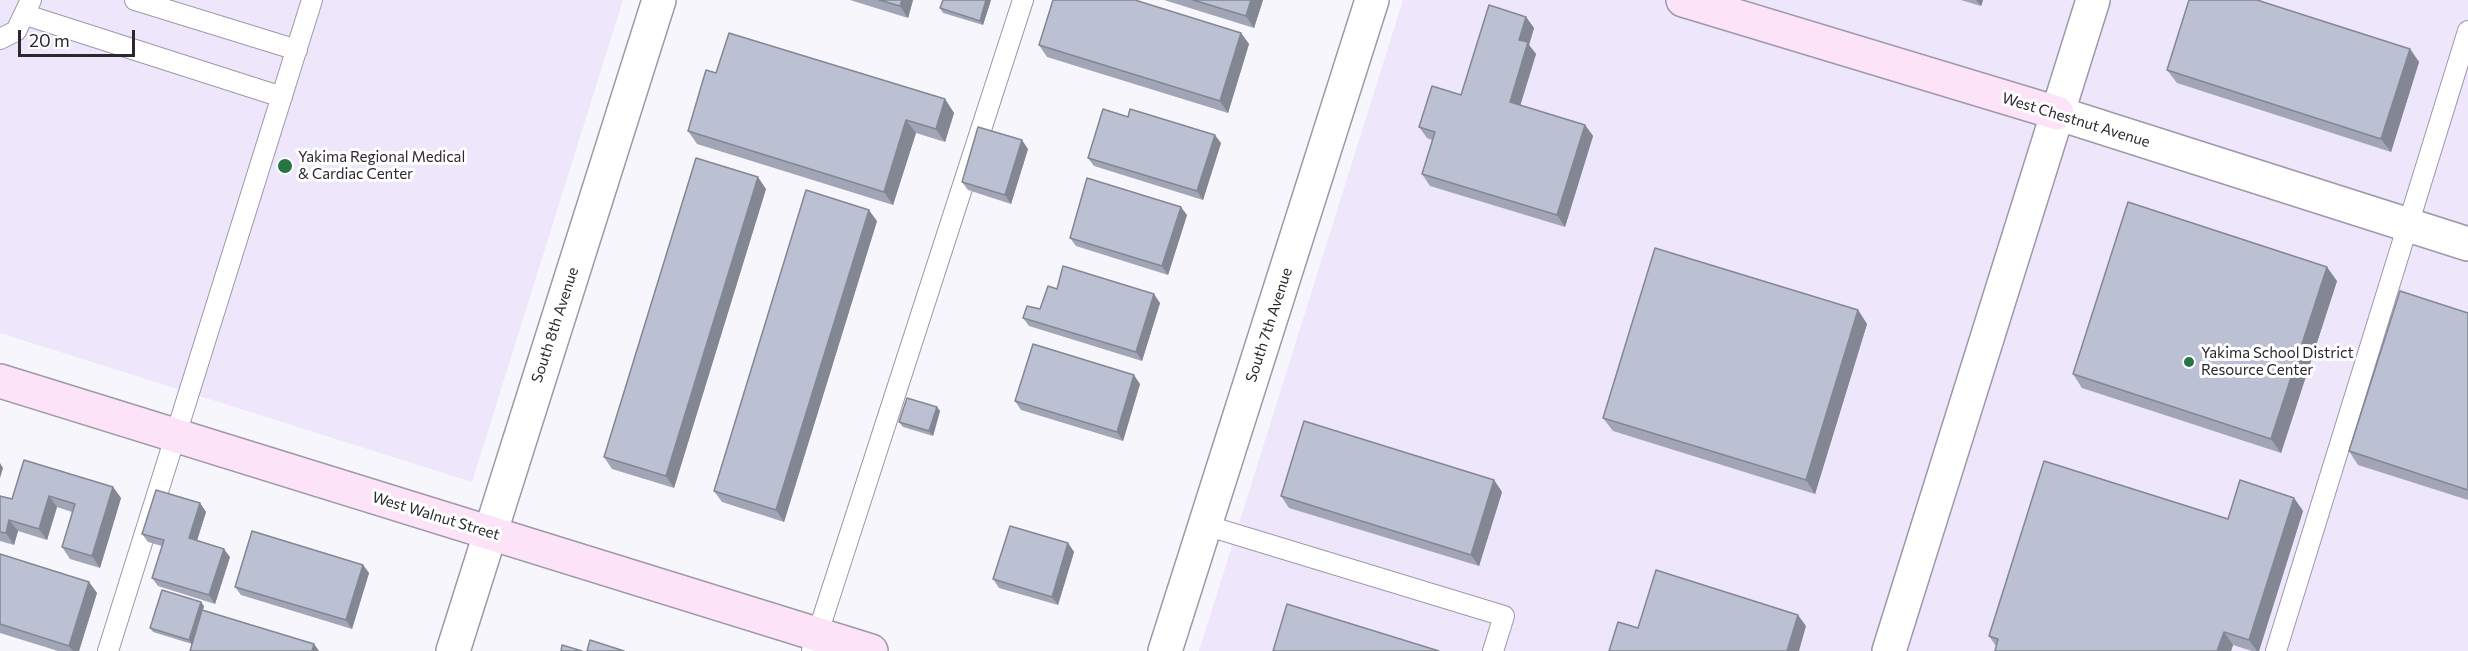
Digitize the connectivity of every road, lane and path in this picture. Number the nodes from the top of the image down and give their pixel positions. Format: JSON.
{"nodes":[{"id":1,"x":135,"y":0,"type":"edge"},
{"id":2,"x":312,"y":0,"type":"edge"},
{"id":3,"x":658,"y":0,"type":"edge"},
{"id":4,"x":1023,"y":0,"type":"edge"},
{"id":5,"x":1372,"y":0,"type":"edge"},
{"id":6,"x":1683,"y":0,"type":"edge"},
{"id":7,"x":2093,"y":0,"type":"edge"},
{"id":8,"x":28,"y":8,"type":"edge"},
{"id":9,"x":2468,"y":32,"type":"edge"},
{"id":10,"x":0,"y":39,"type":"edge"},
{"id":11,"x":297,"y":50,"type":"junction"},
{"id":12,"x":282,"y":97,"type":"junction"},
{"id":13,"x":2057,"y":114,"type":"junction"},
{"id":14,"x":2407,"y":224,"type":"junction"},
{"id":15,"x":2468,"y":244,"type":"edge"},
{"id":16,"x":0,"y":381,"type":"edge"},
{"id":17,"x":176,"y":436,"type":"junction"},
{"id":18,"x":1205,"y":525,"type":"junction"},
{"id":19,"x":489,"y":533,"type":"junction"},
{"id":20,"x":815,"y":643,"type":"edge"},
{"id":21,"x":108,"y":651,"type":"edge"},
{"id":22,"x":453,"y":651,"type":"edge"},
{"id":23,"x":872,"y":651,"type":"edge"},
{"id":24,"x":1165,"y":651,"type":"edge"},
{"id":25,"x":1493,"y":651,"type":"edge"},
{"id":26,"x":1888,"y":651,"type":"edge"},
{"id":27,"x":2276,"y":651,"type":"edge"}],
"edges":[{"from":1,"to":11,"type":"lane"},
{"from":2,"to":11,"type":"lane"},
{"from":3,"to":19,"type":"street","name":"South 8th Avenue"},
{"from":4,"to":20,"type":"lane"},
{"from":5,"to":18,"type":"street","name":"South 7th Avenue"},
{"from":6,"to":13,"type":"street","name":"West Chestnut Avenue"},
{"from":7,"to":13,"type":"street"},
{"from":8,"to":10,"type":"lane"},
{"from":8,"to":12,"type":"lane"},
{"from":9,"to":14,"type":"lane"},
{"from":11,"to":12,"type":"lane"},
{"from":12,"to":17,"type":"lane"},
{"from":13,"to":14,"type":"street","name":"West Chestnut Avenue"},
{"from":13,"to":26,"type":"street"},
{"from":14,"to":15,"type":"street","name":"West Chestnut Avenue"},
{"from":14,"to":27,"type":"lane"},
{"from":16,"to":17,"type":"street","name":"West Walnut Street"},
{"from":17,"to":19,"type":"street","name":"West Walnut Street"},
{"from":17,"to":21,"type":"lane"},
{"from":18,"to":24,"type":"street","name":"South 7th Avenue"},
{"from":18,"to":25,"type":"lane"},
{"from":19,"to":20,"type":"street","name":"West Walnut Street"},
{"from":19,"to":22,"type":"street","name":"South 8th Avenue"},
{"from":20,"to":23,"type":"street","name":"West Walnut Street"}]}
